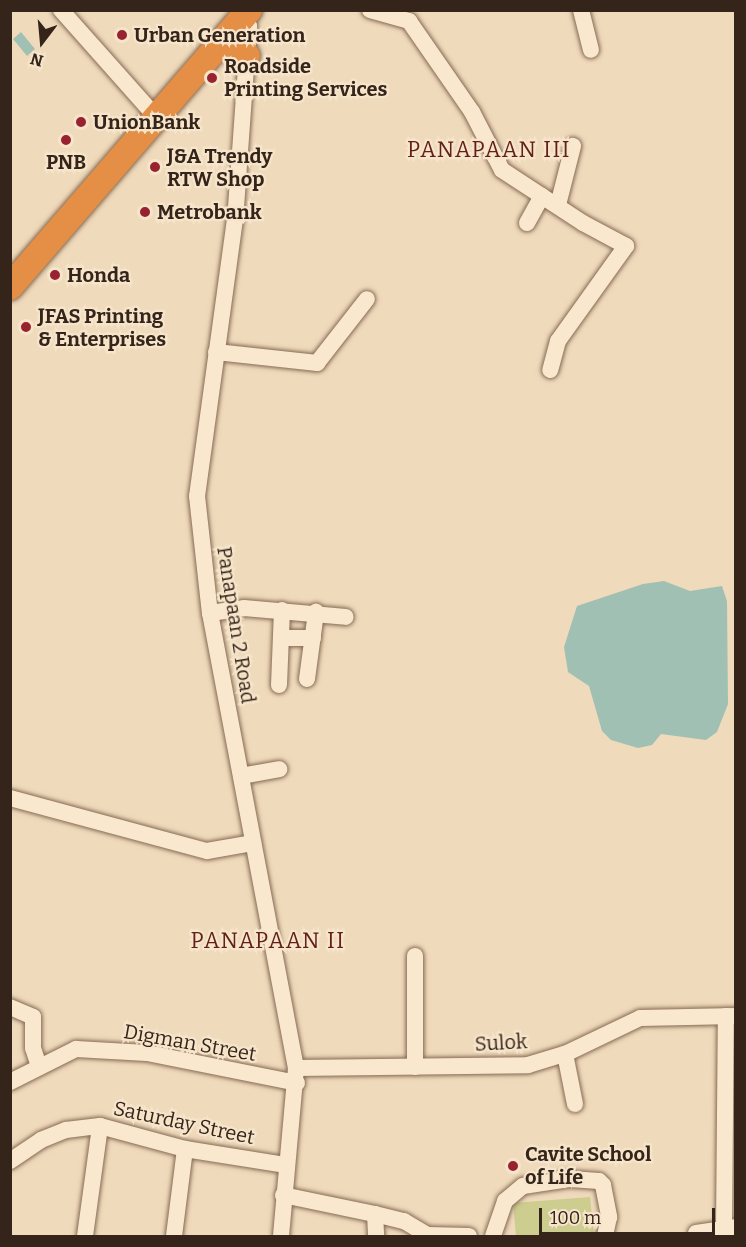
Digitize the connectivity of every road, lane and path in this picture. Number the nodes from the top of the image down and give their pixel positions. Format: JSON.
{"nodes":[{"id":1,"x":61,"y":10,"type":"edge"},
{"id":2,"x":370,"y":10,"type":"edge"},
{"id":3,"x":580,"y":10,"type":"edge"},
{"id":4,"x":245,"y":15,"type":"edge"},
{"id":5,"x":219,"y":46,"type":"junction"},
{"id":6,"x":591,"y":50,"type":"dead end"},
{"id":7,"x":247,"y":56,"type":"junction"},
{"id":8,"x":156,"y":117,"type":"junction"},
{"id":9,"x":573,"y":146,"type":"dead end"},
{"id":10,"x":542,"y":196,"type":"junction"},
{"id":11,"x":558,"y":206,"type":"junction"},
{"id":12,"x":527,"y":223,"type":"dead end"},
{"id":13,"x":10,"y":287,"type":"edge"},
{"id":14,"x":367,"y":299,"type":"dead end"},
{"id":15,"x":216,"y":352,"type":"junction"},
{"id":16,"x":550,"y":370,"type":"dead end"},
{"id":17,"x":282,"y":610,"type":"junction"},
{"id":18,"x":316,"y":612,"type":"junction"},
{"id":19,"x":210,"y":614,"type":"junction"},
{"id":20,"x":346,"y":617,"type":"dead end"},
{"id":21,"x":282,"y":638,"type":"junction"},
{"id":22,"x":313,"y":638,"type":"junction"},
{"id":23,"x":307,"y":679,"type":"dead end"},
{"id":24,"x":279,"y":685,"type":"dead end"},
{"id":25,"x":279,"y":769,"type":"dead end"},
{"id":26,"x":241,"y":776,"type":"junction"},
{"id":27,"x":10,"y":798,"type":"edge"},
{"id":28,"x":253,"y":843,"type":"junction"},
{"id":29,"x":415,"y":956,"type":"dead end"},
{"id":30,"x":10,"y":1007,"type":"edge"},
{"id":31,"x":731,"y":1016,"type":"edge"},
{"id":32,"x":566,"y":1054,"type":"junction"},
{"id":33,"x":39,"y":1067,"type":"junction"},
{"id":34,"x":415,"y":1067,"type":"junction"},
{"id":35,"x":297,"y":1076,"type":"junction"},
{"id":36,"x":10,"y":1082,"type":"edge"},
{"id":37,"x":731,"y":1090,"type":"edge"},
{"id":38,"x":575,"y":1104,"type":"dead end"},
{"id":39,"x":100,"y":1126,"type":"junction"},
{"id":40,"x":185,"y":1149,"type":"junction"},
{"id":41,"x":10,"y":1161,"type":"edge"},
{"id":42,"x":285,"y":1165,"type":"junction"},
{"id":43,"x":283,"y":1195,"type":"junction"},
{"id":44,"x":375,"y":1214,"type":"junction"},
{"id":45,"x":730,"y":1228,"type":"edge"},
{"id":46,"x":696,"y":1233,"type":"dead end"},
{"id":47,"x":85,"y":1236,"type":"edge"},
{"id":48,"x":174,"y":1236,"type":"edge"},
{"id":49,"x":280,"y":1236,"type":"edge"},
{"id":50,"x":376,"y":1236,"type":"edge"},
{"id":51,"x":469,"y":1236,"type":"edge"},
{"id":52,"x":493,"y":1236,"type":"edge"},
{"id":53,"x":605,"y":1236,"type":"edge"}],
"edges":[{"from":1,"to":8,"type":"street"},
{"from":2,"to":10,"type":"street"},
{"from":3,"to":6,"type":"street"},
{"from":4,"to":5,"type":"highway"},
{"from":4,"to":7,"type":"street","name":"Panapaan 2 Road"},
{"from":5,"to":7,"type":"highway"},
{"from":5,"to":8,"type":"highway"},
{"from":7,"to":15,"type":"street","name":"Panapaan 2 Road"},
{"from":8,"to":13,"type":"highway"},
{"from":9,"to":11,"type":"street"},
{"from":10,"to":11,"type":"street"},
{"from":10,"to":12,"type":"street"},
{"from":11,"to":16,"type":"street"},
{"from":14,"to":15,"type":"street"},
{"from":15,"to":19,"type":"street","name":"Panapaan 2 Road"},
{"from":17,"to":18,"type":"street"},
{"from":17,"to":19,"type":"street"},
{"from":17,"to":21,"type":"street"},
{"from":18,"to":20,"type":"street"},
{"from":18,"to":22,"type":"street"},
{"from":19,"to":26,"type":"street","name":"Panapaan 2 Road"},
{"from":21,"to":22,"type":"street"},
{"from":21,"to":24,"type":"street"},
{"from":22,"to":23,"type":"street"},
{"from":25,"to":26,"type":"street"},
{"from":26,"to":28,"type":"street","name":"Panapaan 2 Road"},
{"from":27,"to":28,"type":"street"},
{"from":28,"to":35,"type":"street","name":"Panapaan 2 Road"},
{"from":29,"to":34,"type":"street"},
{"from":30,"to":33,"type":"street"},
{"from":31,"to":32,"type":"street","name":"Sulok"},
{"from":31,"to":37,"type":"street"},
{"from":32,"to":34,"type":"street","name":"Sulok"},
{"from":32,"to":38,"type":"street"},
{"from":33,"to":35,"type":"street","name":"Digman Street"},
{"from":33,"to":36,"type":"street","name":"Digman Street"},
{"from":34,"to":35,"type":"street","name":"Sulok"},
{"from":35,"to":42,"type":"street","name":"Panapaan 2 Road"},
{"from":37,"to":45,"type":"street"},
{"from":39,"to":40,"type":"street","name":"Saturday Street"},
{"from":39,"to":41,"type":"street","name":"Saturday Street"},
{"from":39,"to":47,"type":"street"},
{"from":40,"to":42,"type":"street","name":"Saturday Street"},
{"from":40,"to":48,"type":"street"},
{"from":42,"to":43,"type":"street","name":"Panapaan 2 Road"},
{"from":43,"to":44,"type":"street"},
{"from":43,"to":49,"type":"street","name":"Panapaan 2 Road"},
{"from":44,"to":50,"type":"street"},
{"from":44,"to":51,"type":"street"},
{"from":45,"to":46,"type":"street"},
{"from":52,"to":53,"type":"street"}]}
